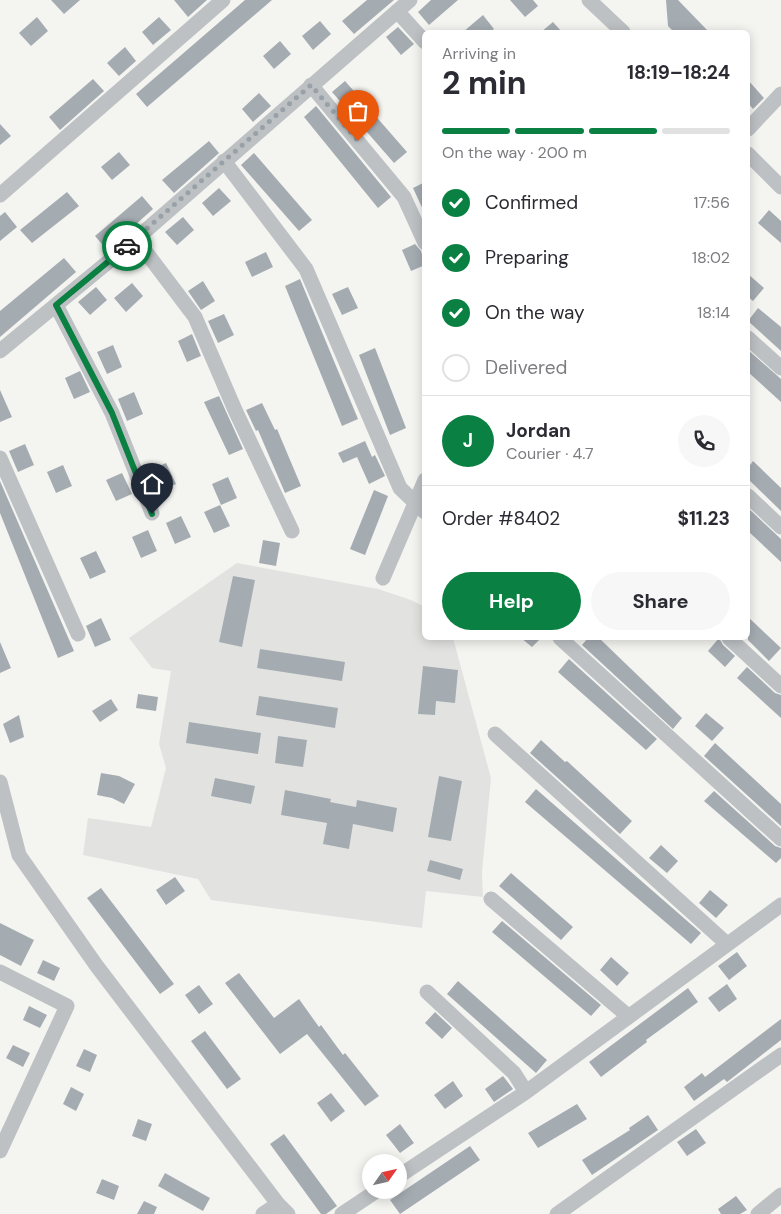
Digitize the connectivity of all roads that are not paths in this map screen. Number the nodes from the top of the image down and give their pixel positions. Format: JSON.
{"nodes":[{"id":1,"x":224,"y":0,"type":"edge"},
{"id":2,"x":410,"y":0,"type":"edge"},
{"id":3,"x":590,"y":0,"type":"edge"},
{"id":4,"x":397,"y":11,"type":"junction"},
{"id":5,"x":621,"y":30,"type":"edge"},
{"id":6,"x":422,"y":39,"type":"edge"},
{"id":7,"x":311,"y":85,"type":"junction"},
{"id":8,"x":781,"y":94,"type":"edge"},
{"id":9,"x":750,"y":127,"type":"edge"},
{"id":10,"x":750,"y":156,"type":"edge"},
{"id":11,"x":224,"y":161,"type":"junction"},
{"id":12,"x":781,"y":187,"type":"edge"},
{"id":13,"x":0,"y":195,"type":"edge"},
{"id":14,"x":422,"y":236,"type":"edge"},
{"id":15,"x":136,"y":239,"type":"junction"},
{"id":16,"x":56,"y":305,"type":"junction"},
{"id":17,"x":750,"y":340,"type":"edge"},
{"id":18,"x":0,"y":351,"type":"edge"},
{"id":19,"x":781,"y":368,"type":"edge"},
{"id":20,"x":0,"y":458,"type":"edge"},
{"id":21,"x":750,"y":498,"type":"edge"},
{"id":22,"x":420,"y":507,"type":"edge"},
{"id":23,"x":152,"y":514,"type":"dead end"},
{"id":24,"x":781,"y":527,"type":"edge"},
{"id":25,"x":292,"y":531,"type":"dead end"},
{"id":26,"x":383,"y":578,"type":"dead end"},
{"id":27,"x":78,"y":634,"type":"dead end"},
{"id":28,"x":562,"y":640,"type":"edge"},
{"id":29,"x":731,"y":640,"type":"edge"},
{"id":30,"x":781,"y":686,"type":"edge"},
{"id":31,"x":495,"y":734,"type":"dead end"},
{"id":32,"x":0,"y":782,"type":"edge"},
{"id":33,"x":5,"y":810,"type":"edge"},
{"id":34,"x":781,"y":839,"type":"edge"},
{"id":35,"x":491,"y":899,"type":"dead end"},
{"id":36,"x":781,"y":905,"type":"edge"},
{"id":37,"x":726,"y":943,"type":"junction"},
{"id":38,"x":0,"y":972,"type":"edge"},
{"id":39,"x":427,"y":992,"type":"dead end"},
{"id":40,"x":628,"y":1016,"type":"junction"},
{"id":41,"x":781,"y":1056,"type":"edge"},
{"id":42,"x":526,"y":1092,"type":"junction"},
{"id":43,"x":0,"y":1148,"type":"edge"},
{"id":44,"x":408,"y":1170,"type":"edge"},
{"id":45,"x":781,"y":1196,"type":"edge"},
{"id":46,"x":364,"y":1199,"type":"edge"},
{"id":47,"x":283,"y":1209,"type":"edge"},
{"id":48,"x":263,"y":1214,"type":"edge"},
{"id":49,"x":342,"y":1214,"type":"edge"},
{"id":50,"x":557,"y":1214,"type":"edge"},
{"id":51,"x":758,"y":1214,"type":"edge"}],
"edges":[{"from":1,"to":13,"type":"street"},
{"from":2,"to":4,"type":"street"},
{"from":3,"to":5,"type":"street"},
{"from":4,"to":6,"type":"street"},
{"from":4,"to":7,"type":"street"},
{"from":7,"to":11,"type":"street"},
{"from":7,"to":14,"type":"street"},
{"from":8,"to":9,"type":"street"},
{"from":10,"to":12,"type":"street"},
{"from":11,"to":15,"type":"street"},
{"from":11,"to":22,"type":"street"},
{"from":15,"to":16,"type":"street"},
{"from":15,"to":25,"type":"street"},
{"from":16,"to":18,"type":"street"},
{"from":16,"to":23,"type":"street"},
{"from":17,"to":19,"type":"street"},
{"from":20,"to":27,"type":"street"},
{"from":21,"to":24,"type":"street"},
{"from":22,"to":26,"type":"street"},
{"from":28,"to":34,"type":"street"},
{"from":29,"to":30,"type":"street"},
{"from":31,"to":37,"type":"street"},
{"from":32,"to":33,"type":"street"},
{"from":33,"to":47,"type":"street"},
{"from":35,"to":40,"type":"street"},
{"from":36,"to":37,"type":"street"},
{"from":37,"to":40,"type":"street"},
{"from":38,"to":43,"type":"street"},
{"from":39,"to":42,"type":"street"},
{"from":40,"to":42,"type":"street"},
{"from":41,"to":50,"type":"street"},
{"from":42,"to":44,"type":"street"},
{"from":45,"to":51,"type":"street"},
{"from":46,"to":49,"type":"street"},
{"from":47,"to":48,"type":"street"}]}
